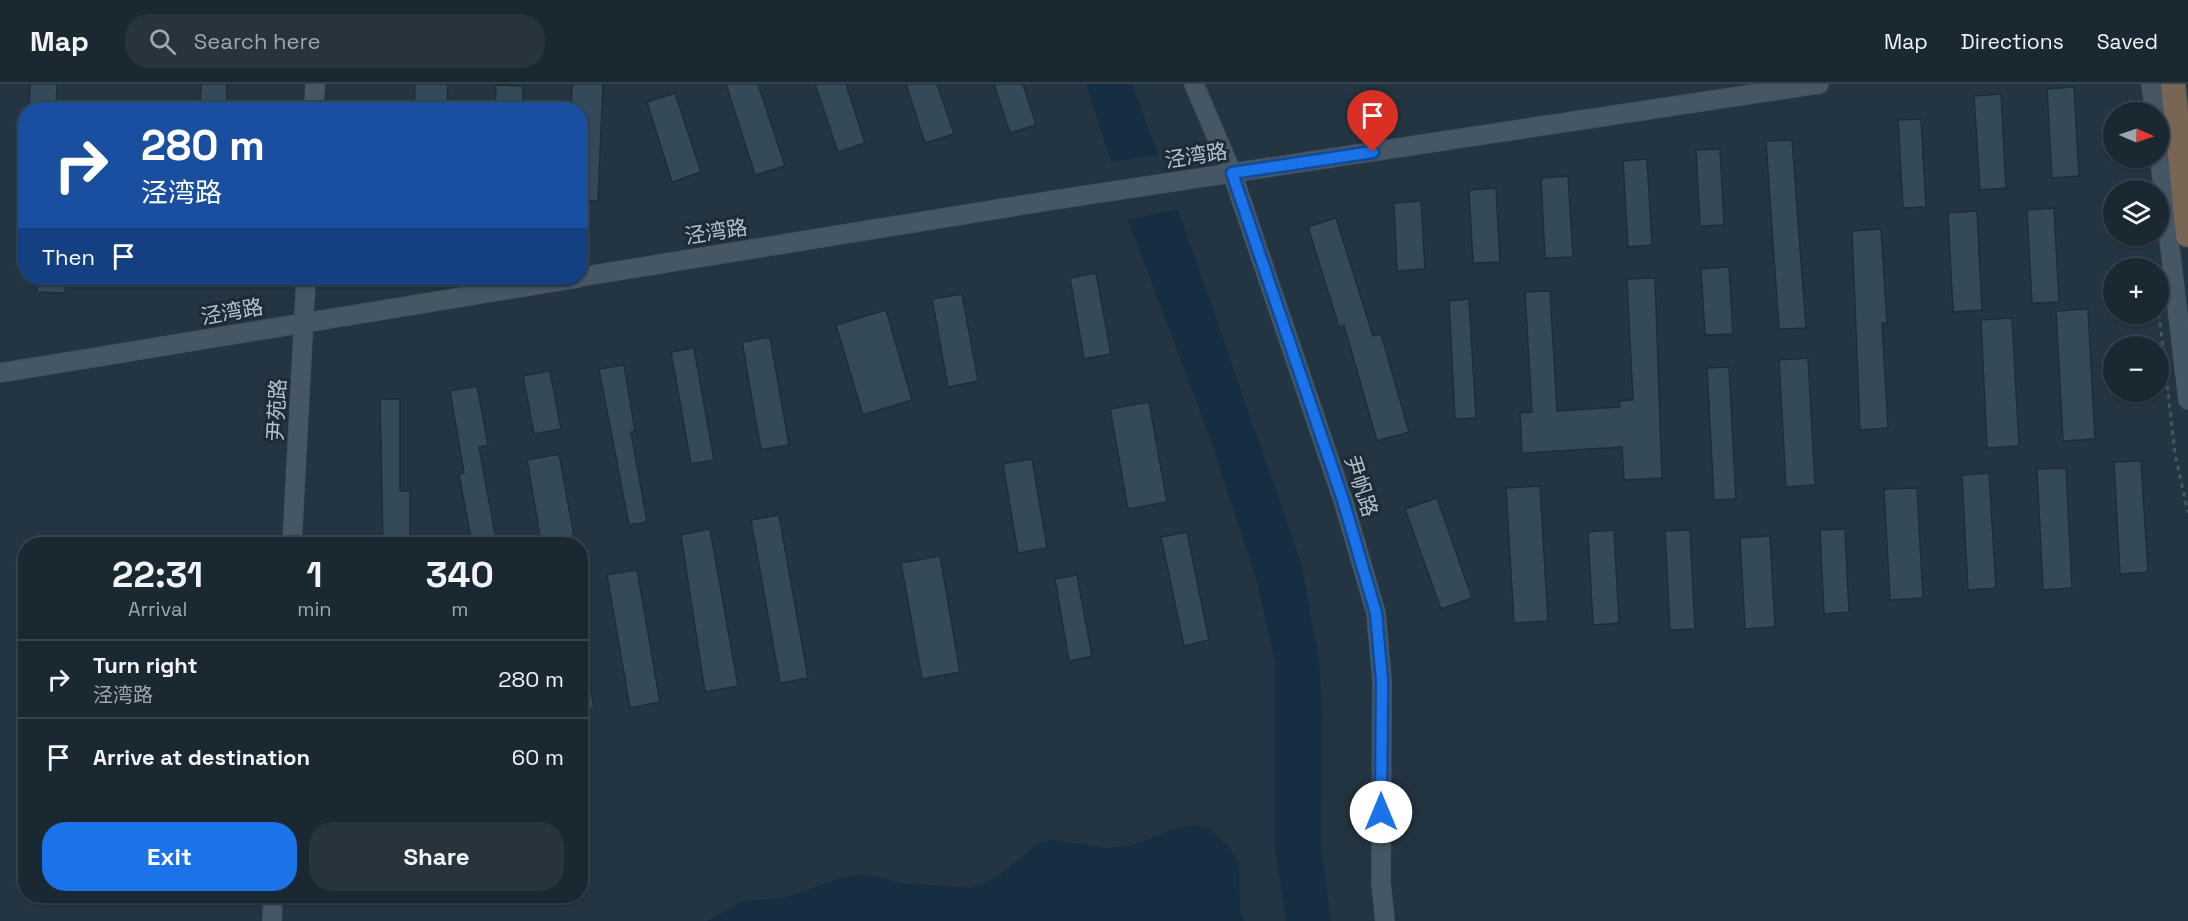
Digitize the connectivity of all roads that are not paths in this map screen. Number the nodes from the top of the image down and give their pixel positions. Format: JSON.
{"nodes":[{"id":1,"x":315,"y":84,"type":"edge"},
{"id":2,"x":1194,"y":84,"type":"edge"},
{"id":3,"x":1819,"y":84,"type":"edge"},
{"id":4,"x":2151,"y":84,"type":"edge"},
{"id":5,"x":2173,"y":84,"type":"edge"},
{"id":6,"x":314,"y":102,"type":"edge"},
{"id":7,"x":2154,"y":102,"type":"edge"},
{"id":8,"x":2161,"y":168,"type":"edge"},
{"id":9,"x":1232,"y":173,"type":"junction"},
{"id":10,"x":2188,"y":235,"type":"edge"},
{"id":11,"x":588,"y":276,"type":"edge"},
{"id":12,"x":306,"y":285,"type":"edge"},
{"id":13,"x":530,"y":285,"type":"edge"},
{"id":14,"x":304,"y":322,"type":"junction"},
{"id":15,"x":0,"y":372,"type":"edge"},
{"id":16,"x":2188,"y":400,"type":"edge"},
{"id":17,"x":292,"y":537,"type":"edge"},
{"id":18,"x":273,"y":903,"type":"edge"},
{"id":19,"x":272,"y":921,"type":"edge"},
{"id":20,"x":1385,"y":921,"type":"edge"}],
"edges":[{"from":1,"to":6,"type":"street"},
{"from":2,"to":9,"type":"street","name":"尹帆路"},
{"from":3,"to":9,"type":"street","name":"泾湾路"},
{"from":4,"to":7,"type":"street"},
{"from":5,"to":10,"type":"highway"},
{"from":8,"to":16,"type":"street"},
{"from":9,"to":11,"type":"street","name":"泾湾路"},
{"from":9,"to":20,"type":"street","name":"尹帆路"},
{"from":12,"to":14,"type":"street","name":"尹苑路"},
{"from":13,"to":14,"type":"street","name":"泾湾路"},
{"from":14,"to":15,"type":"street","name":"泾湾路"},
{"from":14,"to":17,"type":"street","name":"尹苑路"},
{"from":18,"to":19,"type":"street"}]}
